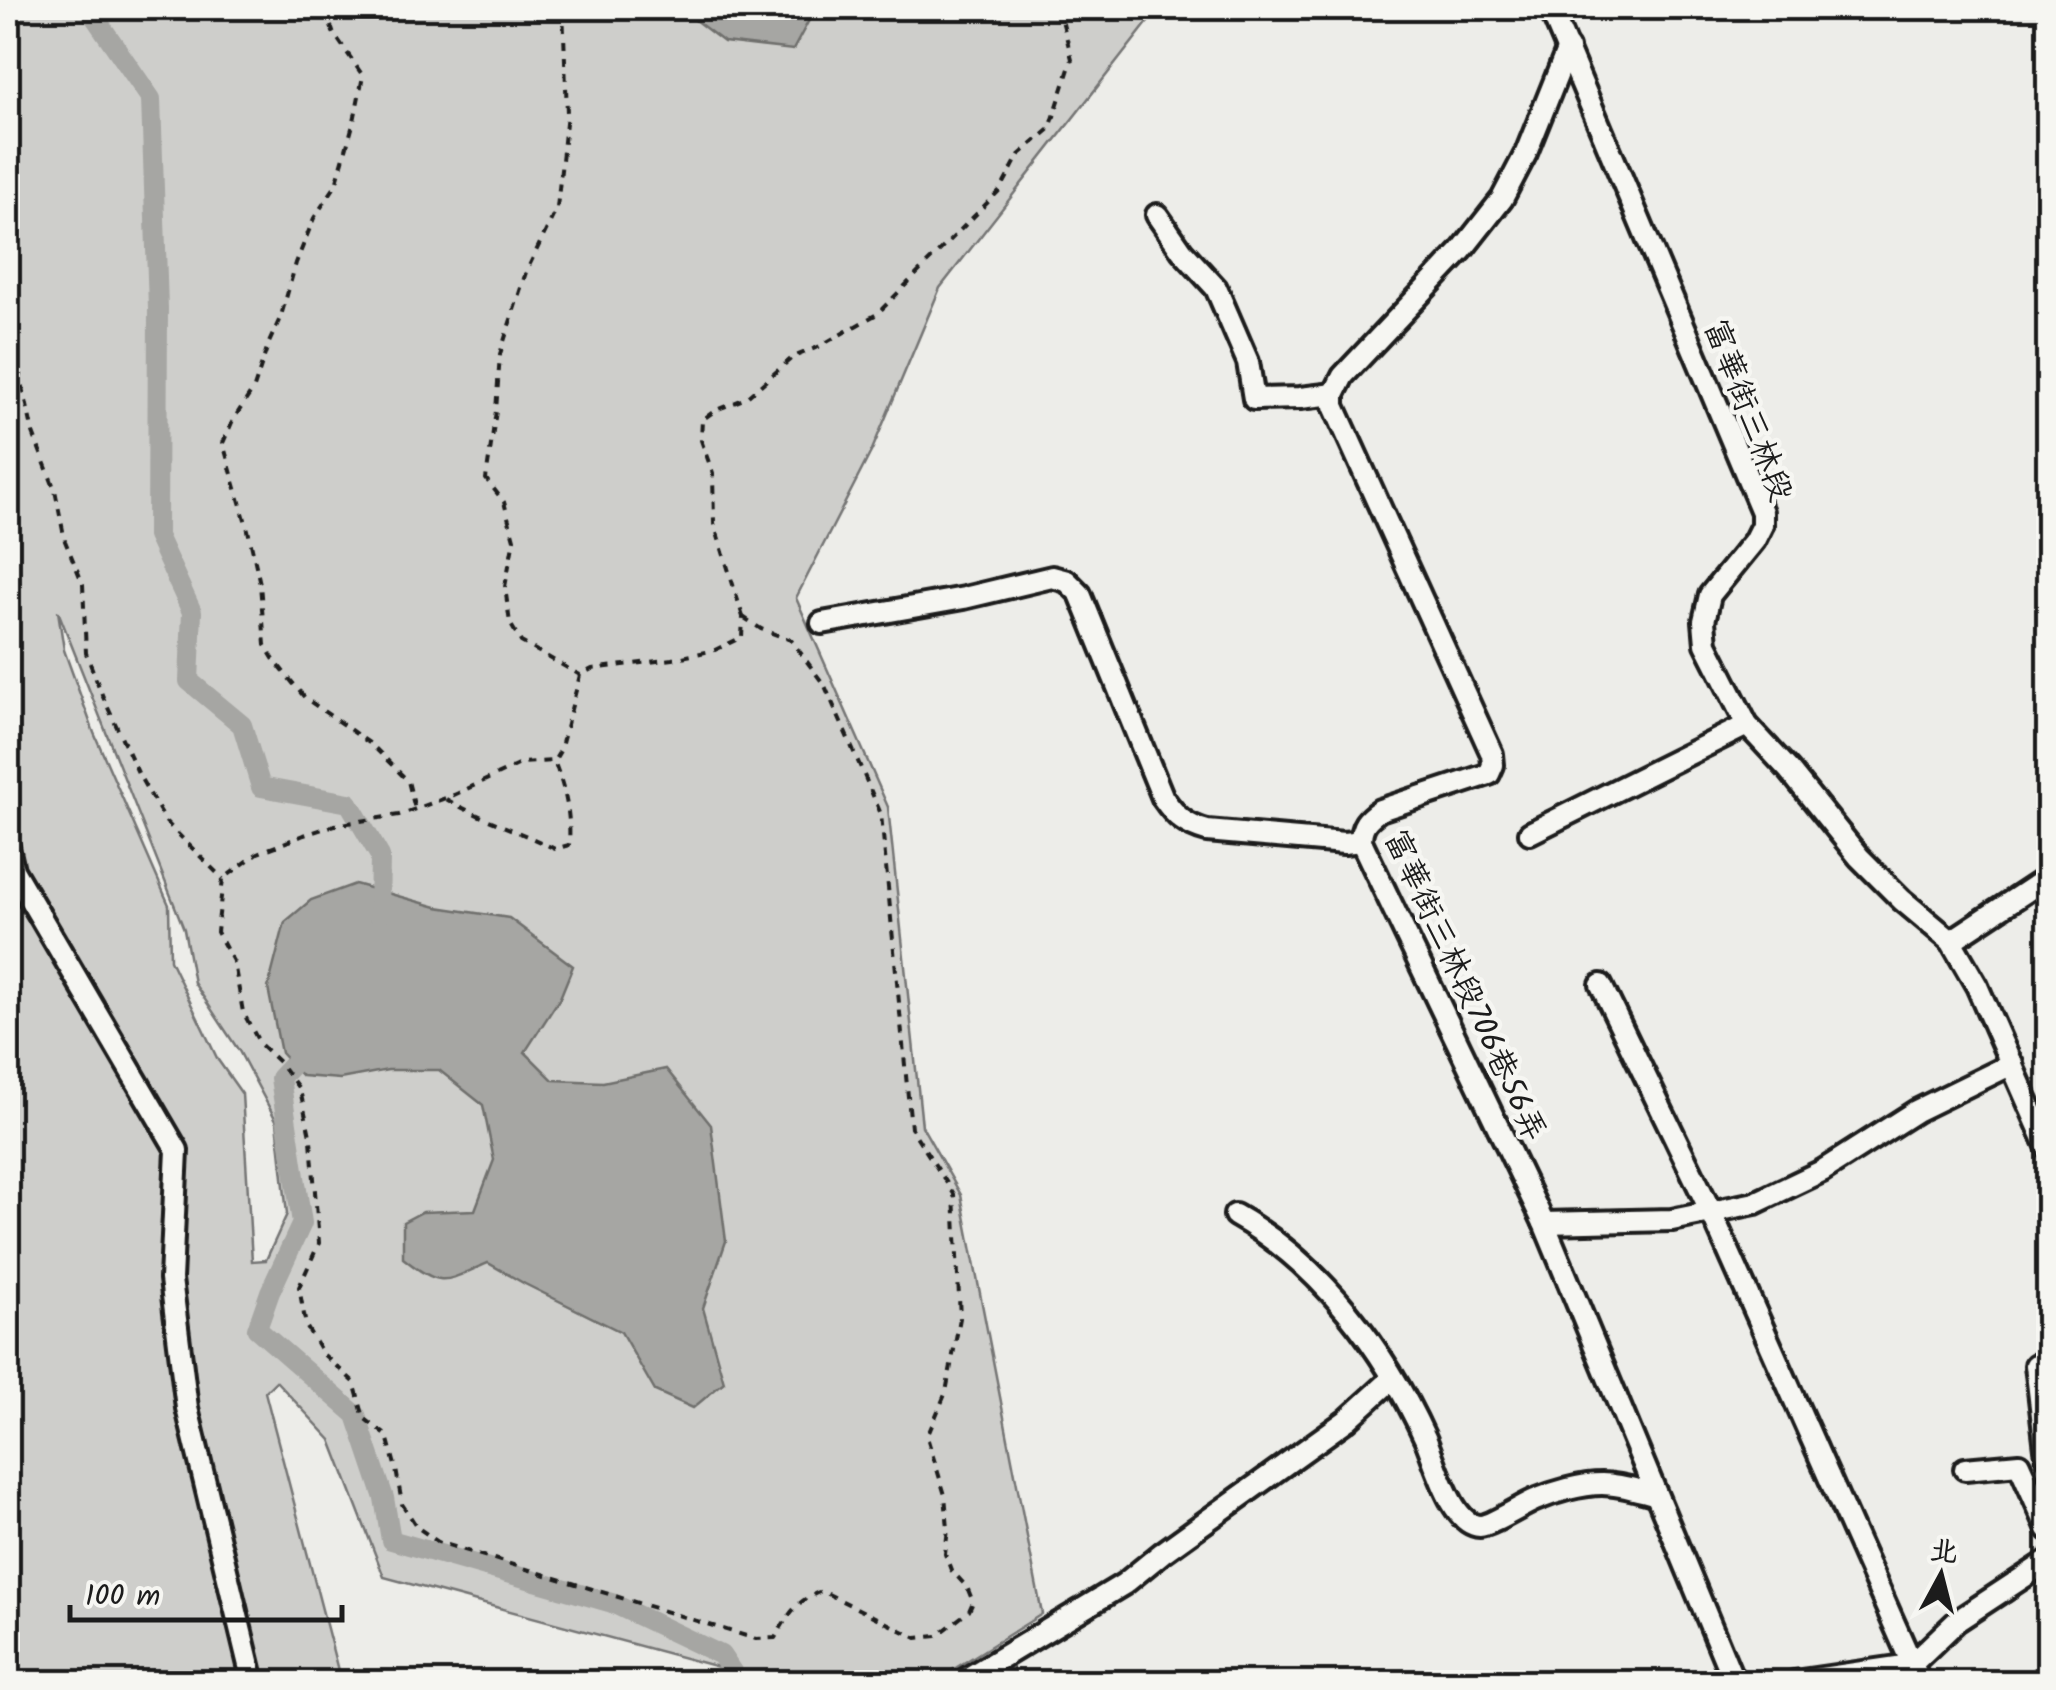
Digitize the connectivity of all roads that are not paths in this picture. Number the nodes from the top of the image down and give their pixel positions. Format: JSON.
{"nodes":[{"id":1,"x":1550,"y":8,"type":"edge"},
{"id":2,"x":1568,"y":48,"type":"junction"},
{"id":3,"x":1156,"y":215,"type":"dead end"},
{"id":4,"x":1334,"y":394,"type":"junction"},
{"id":5,"x":822,"y":623,"type":"dead end"},
{"id":6,"x":1747,"y":725,"type":"junction"},
{"id":7,"x":1530,"y":834,"type":"dead end"},
{"id":8,"x":1361,"y":842,"type":"junction"},
{"id":9,"x":8,"y":848,"type":"edge"},
{"id":10,"x":2048,"y":877,"type":"edge"},
{"id":11,"x":1952,"y":941,"type":"junction"},
{"id":12,"x":1601,"y":985,"type":"dead end"},
{"id":13,"x":2012,"y":1064,"type":"junction"},
{"id":14,"x":2048,"y":1148,"type":"edge"},
{"id":15,"x":1235,"y":1214,"type":"dead end"},
{"id":16,"x":1712,"y":1214,"type":"junction"},
{"id":17,"x":1544,"y":1223,"type":"junction"},
{"id":18,"x":2036,"y":1365,"type":"dead end"},
{"id":19,"x":1393,"y":1378,"type":"junction"},
{"id":20,"x":2048,"y":1457,"type":"edge"},
{"id":21,"x":1965,"y":1469,"type":"dead end"},
{"id":22,"x":1654,"y":1494,"type":"junction"},
{"id":23,"x":2048,"y":1528,"type":"edge"},
{"id":24,"x":2048,"y":1561,"type":"edge"},
{"id":25,"x":1916,"y":1674,"type":"edge"},
{"id":26,"x":2048,"y":1677,"type":"edge"},
{"id":27,"x":254,"y":1682,"type":"edge"},
{"id":28,"x":962,"y":1682,"type":"edge"},
{"id":29,"x":1734,"y":1682,"type":"edge"},
{"id":30,"x":1794,"y":1682,"type":"edge"},
{"id":31,"x":2037,"y":1682,"type":"edge"}],
"edges":[{"from":1,"to":2,"type":"street","name":"富華街三林段"},
{"from":2,"to":4,"type":"street"},
{"from":2,"to":6,"type":"street","name":"富華街三林段"},
{"from":3,"to":4,"type":"street"},
{"from":4,"to":8,"type":"street","name":"富華街三林段706巷56弄"},
{"from":5,"to":8,"type":"street"},
{"from":6,"to":7,"type":"street"},
{"from":6,"to":11,"type":"street","name":"富華街三林段"},
{"from":8,"to":17,"type":"street","name":"富華街三林段706巷56弄"},
{"from":9,"to":27,"type":"street"},
{"from":10,"to":11,"type":"street"},
{"from":11,"to":13,"type":"street","name":"富華街三林段"},
{"from":12,"to":16,"type":"street"},
{"from":13,"to":14,"type":"street","name":"富華街三林段"},
{"from":13,"to":16,"type":"street"},
{"from":15,"to":19,"type":"street"},
{"from":16,"to":17,"type":"street"},
{"from":16,"to":25,"type":"street"},
{"from":17,"to":22,"type":"street","name":"富華街三林段706巷56弄"},
{"from":18,"to":20,"type":"street"},
{"from":19,"to":22,"type":"street"},
{"from":19,"to":28,"type":"street"},
{"from":21,"to":23,"type":"street"},
{"from":22,"to":29,"type":"street","name":"富華街三林段706巷56弄"},
{"from":24,"to":25,"type":"street"},
{"from":25,"to":30,"type":"street"},
{"from":26,"to":31,"type":"street"}]}
